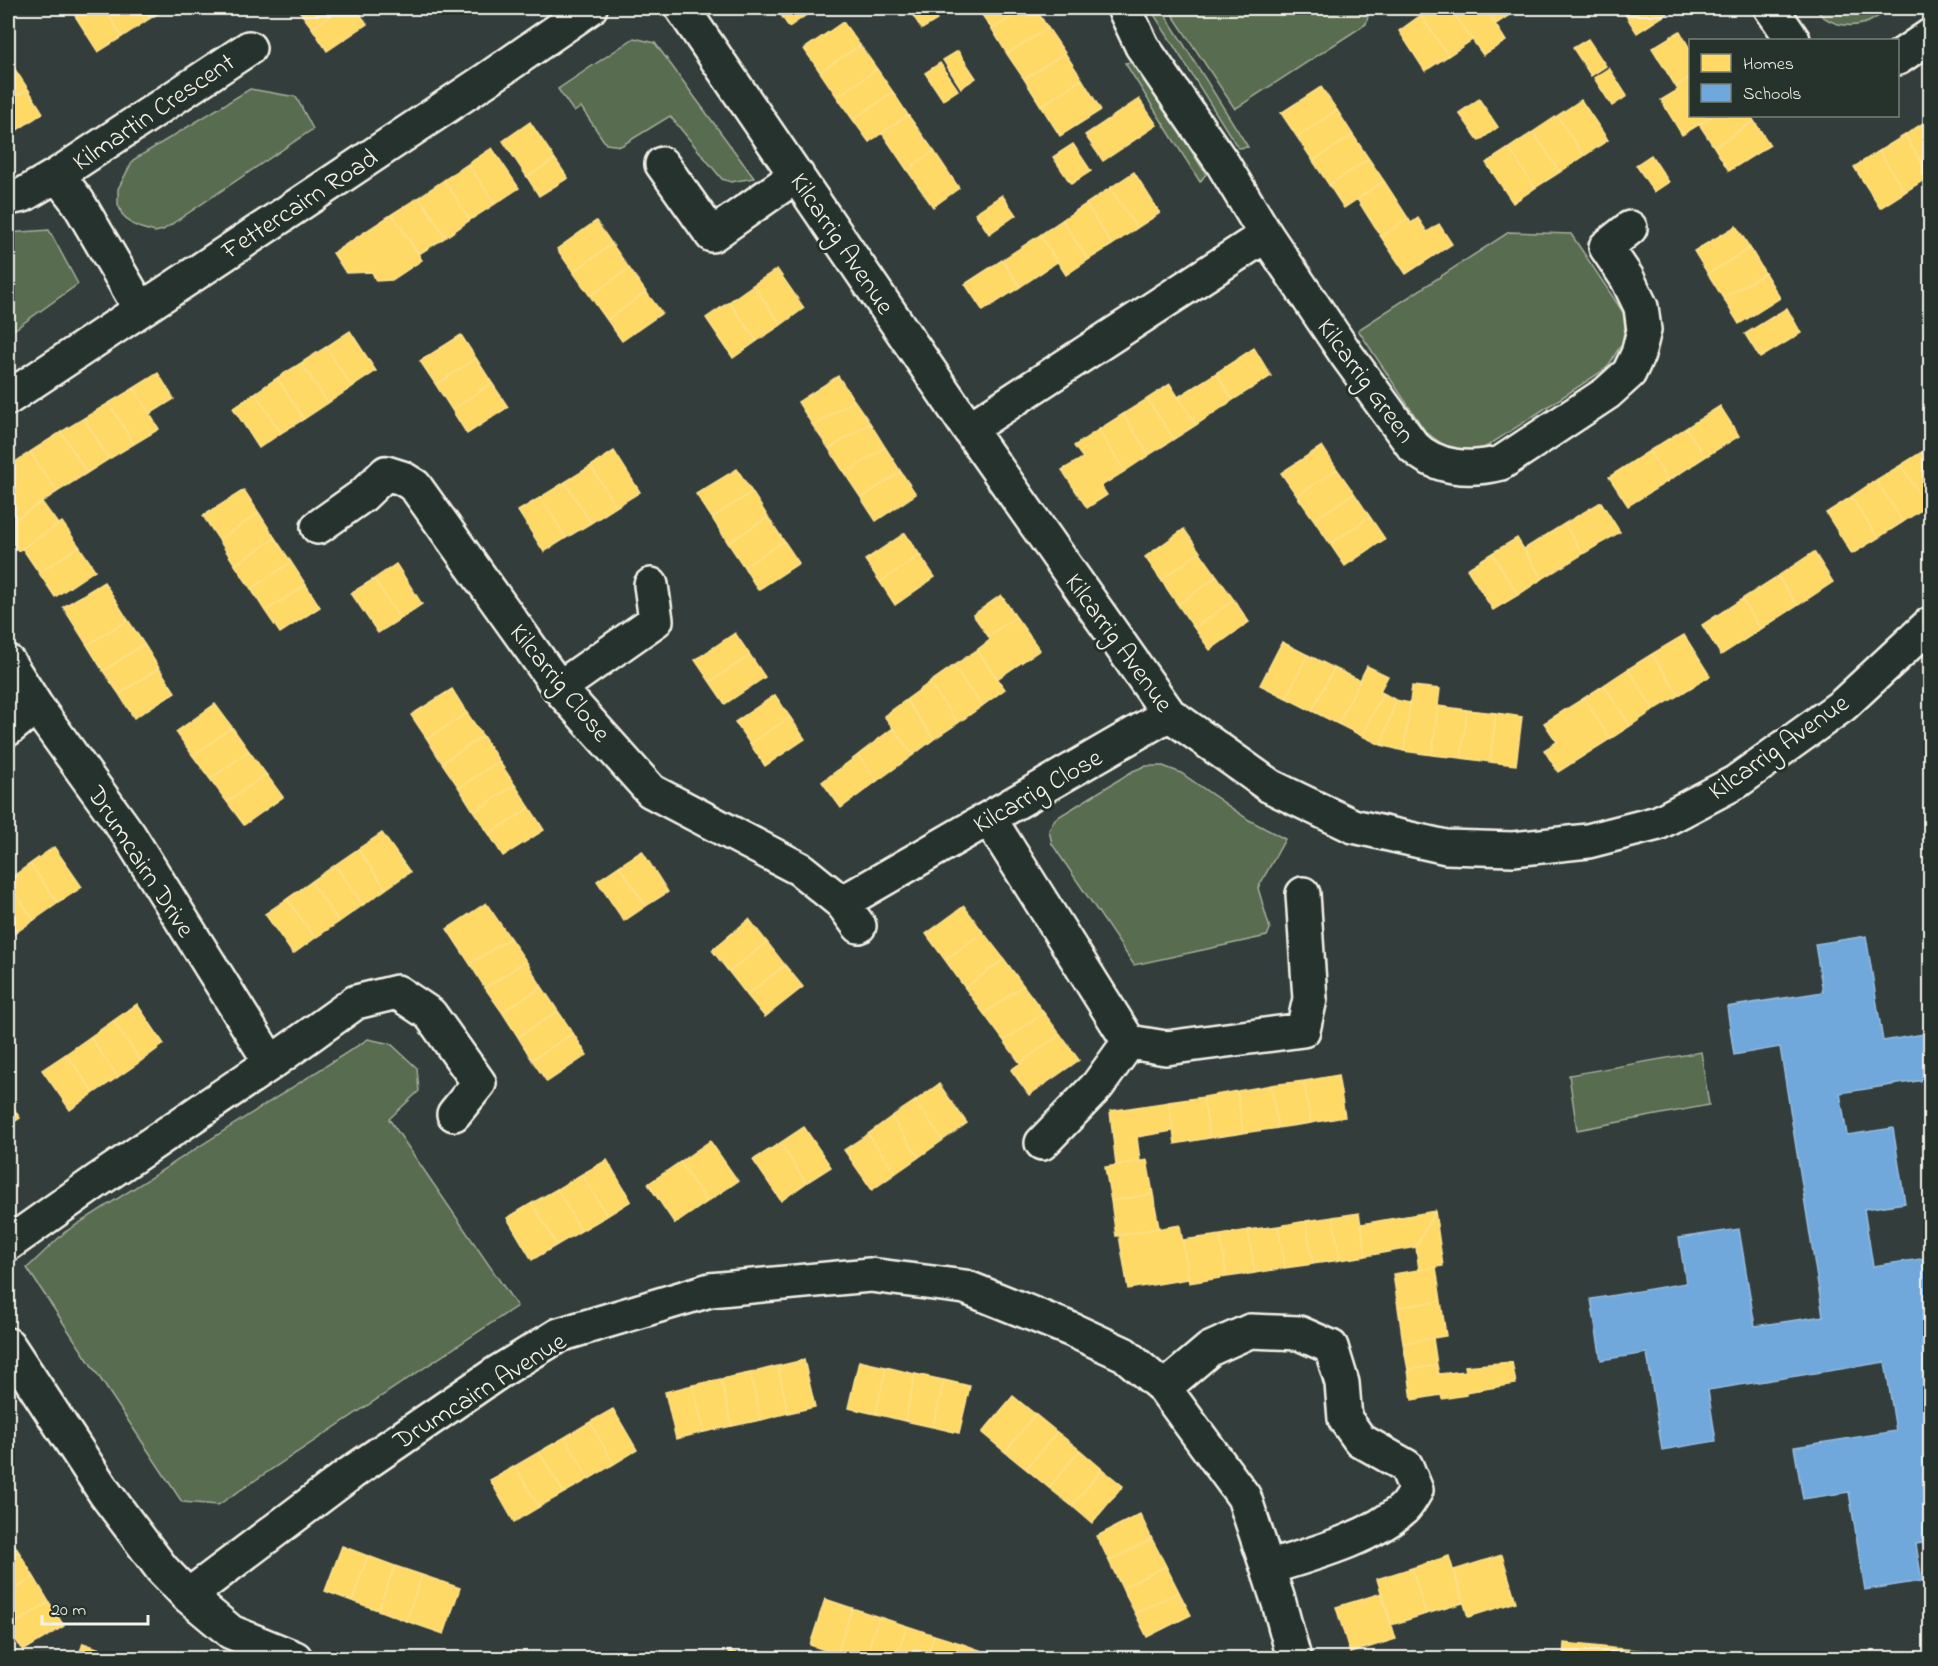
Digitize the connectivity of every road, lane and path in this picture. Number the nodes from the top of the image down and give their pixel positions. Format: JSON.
{"nodes":[{"id":1,"x":590,"y":8,"type":"edge"},
{"id":2,"x":682,"y":8,"type":"edge"},
{"id":3,"x":1124,"y":8,"type":"edge"},
{"id":4,"x":1771,"y":8,"type":"edge"},
{"id":5,"x":1930,"y":36,"type":"edge"},
{"id":6,"x":1792,"y":39,"type":"edge"},
{"id":7,"x":249,"y":48,"type":"dead end"},
{"id":8,"x":1899,"y":57,"type":"edge"},
{"id":9,"x":662,"y":164,"type":"dead end"},
{"id":10,"x":57,"y":175,"type":"junction"},
{"id":11,"x":797,"y":175,"type":"junction"},
{"id":12,"x":8,"y":198,"type":"edge"},
{"id":13,"x":1630,"y":228,"type":"dead end"},
{"id":14,"x":1266,"y":236,"type":"junction"},
{"id":15,"x":140,"y":308,"type":"junction"},
{"id":16,"x":8,"y":398,"type":"edge"},
{"id":17,"x":969,"y":429,"type":"junction"},
{"id":18,"x":318,"y":527,"type":"dead end"},
{"id":19,"x":651,"y":585,"type":"dead end"},
{"id":20,"x":1930,"y":624,"type":"edge"},
{"id":21,"x":8,"y":662,"type":"edge"},
{"id":22,"x":559,"y":687,"type":"junction"},
{"id":23,"x":36,"y":706,"type":"junction"},
{"id":24,"x":1169,"y":714,"type":"junction"},
{"id":25,"x":8,"y":729,"type":"edge"},
{"id":26,"x":989,"y":818,"type":"junction"},
{"id":27,"x":1303,"y":894,"type":"dead end"},
{"id":28,"x":1129,"y":1042,"type":"junction"},
{"id":29,"x":271,"y":1063,"type":"junction"},
{"id":30,"x":454,"y":1114,"type":"dead end"},
{"id":31,"x":1042,"y":1143,"type":"dead end"},
{"id":32,"x":8,"y":1244,"type":"edge"},
{"id":33,"x":8,"y":1345,"type":"edge"},
{"id":34,"x":1164,"y":1388,"type":"junction"},
{"id":35,"x":1268,"y":1568,"type":"junction"},
{"id":36,"x":188,"y":1596,"type":"junction"},
{"id":37,"x":295,"y":1659,"type":"edge"},
{"id":38,"x":1294,"y":1659,"type":"edge"}],
"edges":[{"from":1,"to":15,"type":"street","name":"Fettercairn Road"},
{"from":2,"to":11,"type":"street","name":"Kilcarrig Avenue"},
{"from":3,"to":14,"type":"street","name":"Kilcarrig Green"},
{"from":4,"to":6,"type":"street"},
{"from":5,"to":8,"type":"street"},
{"from":7,"to":10,"type":"street","name":"Kilmartin Crescent"},
{"from":9,"to":11,"type":"street"},
{"from":10,"to":12,"type":"street","name":"Kilmartin Crescent"},
{"from":10,"to":15,"type":"street","name":"Kilmartin Crescent"},
{"from":11,"to":17,"type":"street","name":"Kilcarrig Avenue"},
{"from":13,"to":14,"type":"street","name":"Kilcarrig Green"},
{"from":14,"to":17,"type":"street"},
{"from":15,"to":16,"type":"street","name":"Fettercairn Road"},
{"from":17,"to":24,"type":"street","name":"Kilcarrig Avenue"},
{"from":18,"to":22,"type":"street","name":"Kilcarrig Close"},
{"from":19,"to":22,"type":"street"},
{"from":20,"to":24,"type":"street","name":"Kilcarrig Avenue"},
{"from":21,"to":23,"type":"street","name":"Drumcairn Drive"},
{"from":22,"to":26,"type":"street","name":"Kilcarrig Close"},
{"from":23,"to":25,"type":"street"},
{"from":23,"to":29,"type":"street","name":"Drumcairn Drive"},
{"from":24,"to":26,"type":"street","name":"Kilcarrig Close"},
{"from":26,"to":28,"type":"street"},
{"from":27,"to":28,"type":"street"},
{"from":28,"to":31,"type":"street"},
{"from":29,"to":30,"type":"street"},
{"from":29,"to":32,"type":"street"},
{"from":33,"to":36,"type":"street"},
{"from":34,"to":35,"type":"street","name":"Drumcairn Avenue"},
{"from":34,"to":35,"type":"street"},
{"from":34,"to":36,"type":"street","name":"Drumcairn Avenue"},
{"from":35,"to":38,"type":"street","name":"Drumcairn Avenue"},
{"from":36,"to":37,"type":"street"}]}
